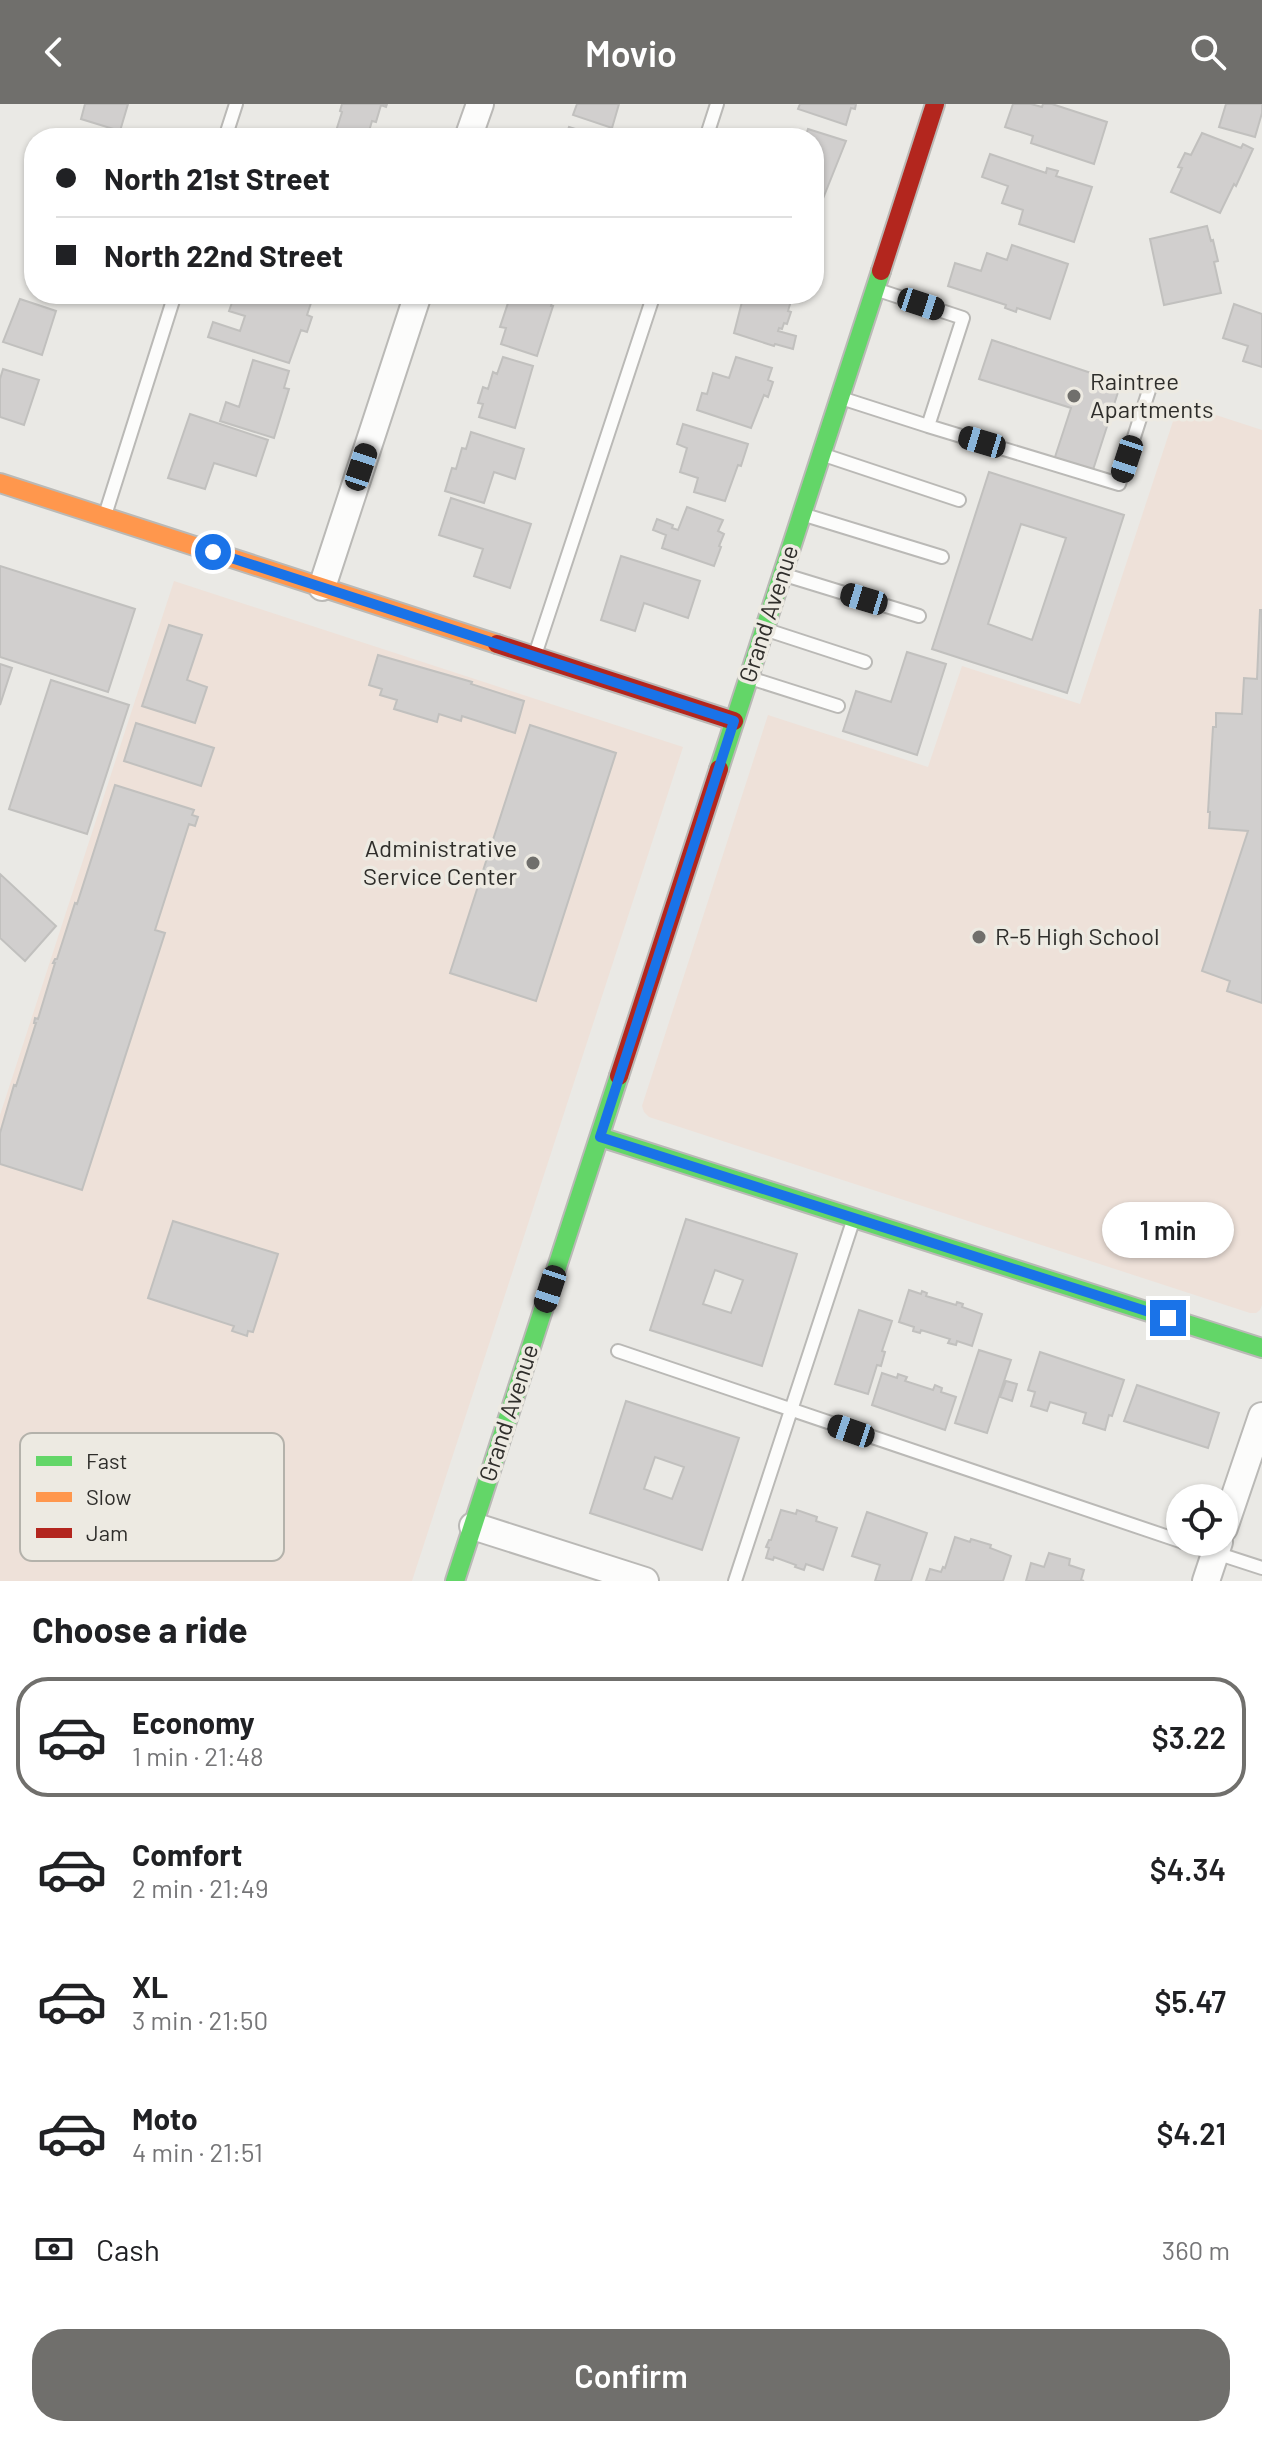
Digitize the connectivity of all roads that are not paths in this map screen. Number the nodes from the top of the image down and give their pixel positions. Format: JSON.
{"nodes":[{"id":1,"x":236,"y":104,"type":"edge"},
{"id":2,"x":480,"y":104,"type":"edge"},
{"id":3,"x":717,"y":104,"type":"edge"},
{"id":4,"x":935,"y":104,"type":"edge"},
{"id":5,"x":228,"y":128,"type":"edge"},
{"id":6,"x":472,"y":128,"type":"edge"},
{"id":7,"x":709,"y":128,"type":"edge"},
{"id":8,"x":875,"y":289,"type":"junction"},
{"id":9,"x":172,"y":304,"type":"edge"},
{"id":10,"x":415,"y":304,"type":"edge"},
{"id":11,"x":651,"y":304,"type":"edge"},
{"id":12,"x":1151,"y":384,"type":"dead end"},
{"id":13,"x":839,"y":397,"type":"junction"},
{"id":14,"x":928,"y":426,"type":"junction"},
{"id":15,"x":821,"y":454,"type":"junction"},
{"id":16,"x":0,"y":483,"type":"edge"},
{"id":17,"x":959,"y":500,"type":"dead end"},
{"id":18,"x":802,"y":514,"type":"junction"},
{"id":19,"x":105,"y":517,"type":"junction"},
{"id":20,"x":942,"y":557,"type":"dead end"},
{"id":21,"x":782,"y":574,"type":"junction"},
{"id":22,"x":322,"y":587,"type":"junction"},
{"id":23,"x":919,"y":616,"type":"dead end"},
{"id":24,"x":764,"y":629,"type":"junction"},
{"id":25,"x":534,"y":656,"type":"junction"},
{"id":26,"x":865,"y":662,"type":"dead end"},
{"id":27,"x":748,"y":677,"type":"junction"},
{"id":28,"x":838,"y":706,"type":"dead end"},
{"id":29,"x":734,"y":721,"type":"junction"},
{"id":30,"x":600,"y":1137,"type":"junction"},
{"id":31,"x":854,"y":1218,"type":"junction"},
{"id":32,"x":1262,"y":1348,"type":"edge"},
{"id":33,"x":618,"y":1351,"type":"dead end"},
{"id":34,"x":791,"y":1411,"type":"junction"},
{"id":35,"x":1262,"y":1416,"type":"edge"},
{"id":36,"x":1238,"y":1487,"type":"edge"},
{"id":37,"x":473,"y":1526,"type":"junction"},
{"id":38,"x":1166,"y":1537,"type":"edge"},
{"id":39,"x":1214,"y":1556,"type":"edge"},
{"id":40,"x":1235,"y":1556,"type":"edge"},
{"id":41,"x":1262,"y":1568,"type":"edge"},
{"id":42,"x":455,"y":1581,"type":"edge"},
{"id":43,"x":645,"y":1581,"type":"edge"},
{"id":44,"x":735,"y":1581,"type":"edge"},
{"id":45,"x":1206,"y":1581,"type":"edge"}],
"edges":[{"from":1,"to":5,"type":"lane"},
{"from":2,"to":6,"type":"street"},
{"from":3,"to":7,"type":"lane"},
{"from":4,"to":8,"type":"street","name":"Grand Avenue"},
{"from":8,"to":13,"type":"street","name":"Grand Avenue"},
{"from":8,"to":14,"type":"lane"},
{"from":9,"to":19,"type":"lane"},
{"from":10,"to":22,"type":"street"},
{"from":11,"to":25,"type":"lane"},
{"from":12,"to":14,"type":"lane"},
{"from":13,"to":14,"type":"lane"},
{"from":13,"to":15,"type":"street","name":"Grand Avenue"},
{"from":15,"to":17,"type":"lane"},
{"from":15,"to":18,"type":"street","name":"Grand Avenue"},
{"from":16,"to":19,"type":"street"},
{"from":18,"to":20,"type":"lane"},
{"from":18,"to":21,"type":"street","name":"Grand Avenue"},
{"from":19,"to":22,"type":"street"},
{"from":21,"to":23,"type":"lane"},
{"from":21,"to":24,"type":"street","name":"Grand Avenue"},
{"from":22,"to":25,"type":"street"},
{"from":24,"to":26,"type":"lane"},
{"from":24,"to":27,"type":"street","name":"Grand Avenue"},
{"from":25,"to":29,"type":"street"},
{"from":27,"to":28,"type":"lane"},
{"from":27,"to":29,"type":"street","name":"Grand Avenue"},
{"from":29,"to":30,"type":"street","name":"Grand Avenue"},
{"from":30,"to":31,"type":"street"},
{"from":30,"to":37,"type":"street","name":"Grand Avenue"},
{"from":31,"to":32,"type":"street"},
{"from":31,"to":34,"type":"lane"},
{"from":33,"to":34,"type":"lane"},
{"from":34,"to":38,"type":"lane"},
{"from":34,"to":44,"type":"lane"},
{"from":35,"to":36,"type":"street"},
{"from":37,"to":42,"type":"street","name":"Grand Avenue"},
{"from":37,"to":43,"type":"street"},
{"from":39,"to":45,"type":"street"},
{"from":40,"to":41,"type":"lane"}]}
